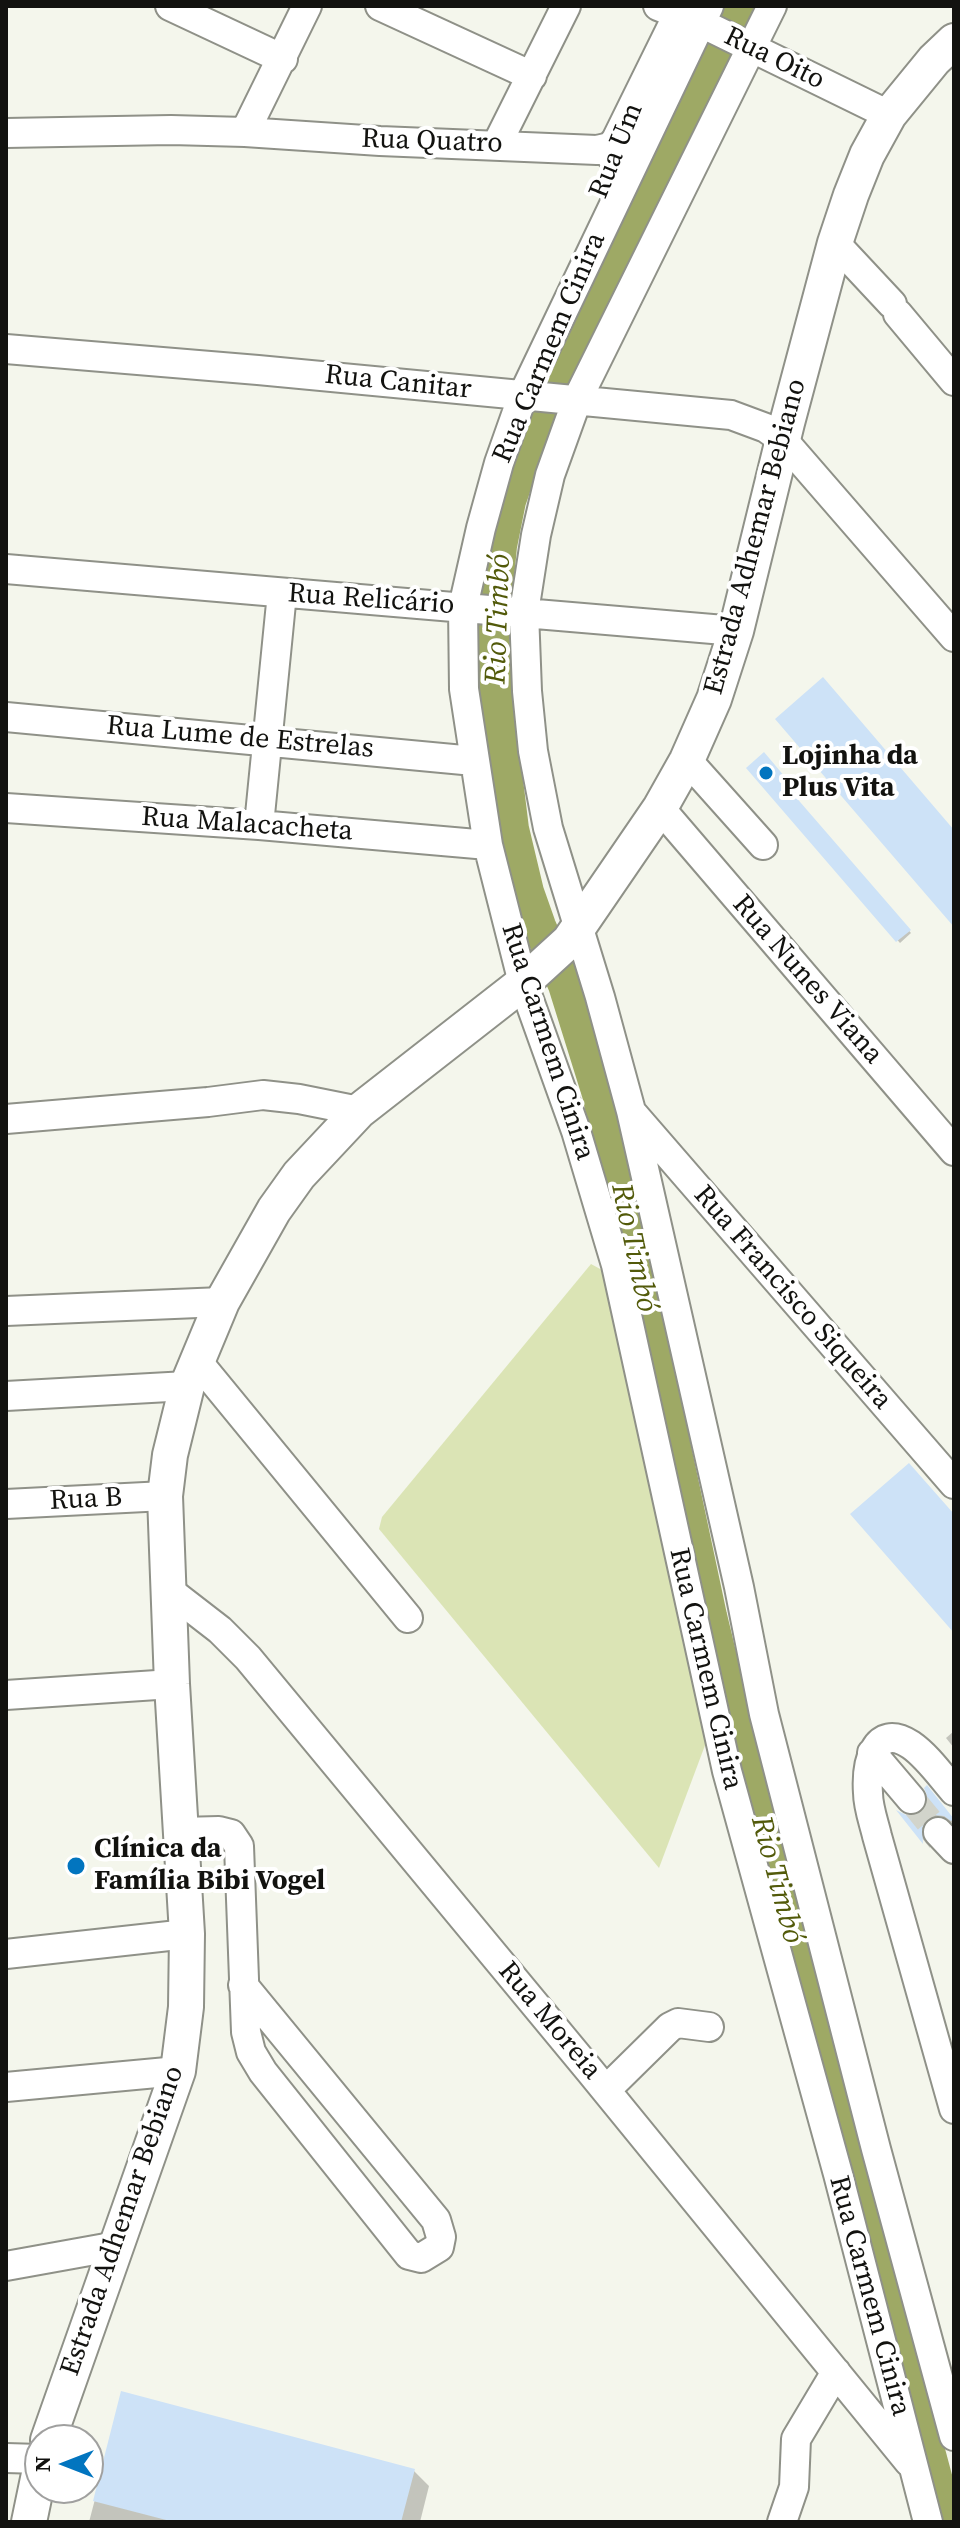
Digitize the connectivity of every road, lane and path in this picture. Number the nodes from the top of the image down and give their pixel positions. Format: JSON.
{"nodes":[{"id":1,"x":170,"y":6,"type":"edge"},
{"id":2,"x":307,"y":6,"type":"edge"},
{"id":3,"x":380,"y":6,"type":"edge"},
{"id":4,"x":566,"y":6,"type":"edge"},
{"id":5,"x":772,"y":6,"type":"edge"},
{"id":6,"x":689,"y":14,"type":"edge"},
{"id":7,"x":954,"y":41,"type":"edge"},
{"id":8,"x":746,"y":46,"type":"junction"},
{"id":9,"x":283,"y":59,"type":"junction"},
{"id":10,"x":532,"y":76,"type":"junction"},
{"id":11,"x":889,"y":115,"type":"junction"},
{"id":12,"x":245,"y":132,"type":"junction"},
{"id":13,"x":6,"y":133,"type":"edge"},
{"id":14,"x":616,"y":140,"type":"junction"},
{"id":15,"x":497,"y":144,"type":"junction"},
{"id":16,"x":835,"y":243,"type":"junction"},
{"id":17,"x":588,"y":256,"type":"junction"},
{"id":18,"x":6,"y":349,"type":"edge"},
{"id":19,"x":954,"y":381,"type":"edge"},
{"id":20,"x":530,"y":396,"type":"junction"},
{"id":21,"x":573,"y":399,"type":"junction"},
{"id":22,"x":783,"y":440,"type":"junction"},
{"id":23,"x":6,"y":569,"type":"edge"},
{"id":24,"x":282,"y":593,"type":"junction"},
{"id":25,"x":470,"y":608,"type":"junction"},
{"id":26,"x":518,"y":612,"type":"junction"},
{"id":27,"x":736,"y":631,"type":"junction"},
{"id":28,"x":954,"y":637,"type":"edge"},
{"id":29,"x":6,"y":717,"type":"edge"},
{"id":30,"x":267,"y":739,"type":"junction"},
{"id":31,"x":687,"y":760,"type":"junction"},
{"id":32,"x":474,"y":761,"type":"junction"},
{"id":33,"x":6,"y":808,"type":"edge"},
{"id":34,"x":660,"y":808,"type":"junction"},
{"id":35,"x":259,"y":825,"type":"junction"},
{"id":36,"x":488,"y":845,"type":"junction"},
{"id":37,"x":763,"y":845,"type":"dead end"},
{"id":38,"x":574,"y":935,"type":"junction"},
{"id":39,"x":529,"y":978,"type":"junction"},
{"id":40,"x":6,"y":1102,"type":"edge"},
{"id":41,"x":359,"y":1111,"type":"junction"},
{"id":42,"x":631,"y":1111,"type":"junction"},
{"id":43,"x":19,"y":1118,"type":"edge"},
{"id":44,"x":952,"y":1141,"type":"edge"},
{"id":45,"x":222,"y":1302,"type":"junction"},
{"id":46,"x":6,"y":1311,"type":"edge"},
{"id":47,"x":192,"y":1373,"type":"junction"},
{"id":48,"x":6,"y":1396,"type":"edge"},
{"id":49,"x":954,"y":1484,"type":"edge"},
{"id":50,"x":165,"y":1496,"type":"junction"},
{"id":51,"x":6,"y":1504,"type":"edge"},
{"id":52,"x":167,"y":1589,"type":"junction"},
{"id":53,"x":408,"y":1618,"type":"dead end"},
{"id":54,"x":172,"y":1684,"type":"junction"},
{"id":55,"x":6,"y":1695,"type":"edge"},
{"id":56,"x":872,"y":1753,"type":"junction"},
{"id":57,"x":954,"y":1791,"type":"edge"},
{"id":58,"x":911,"y":1799,"type":"tunnel mouth"},
{"id":59,"x":181,"y":1832,"type":"junction"},
{"id":60,"x":187,"y":1934,"type":"junction"},
{"id":61,"x":6,"y":1954,"type":"edge"},
{"id":62,"x":243,"y":1985,"type":"junction"},
{"id":63,"x":709,"y":2027,"type":"dead end"},
{"id":64,"x":178,"y":2071,"type":"junction"},
{"id":65,"x":6,"y":2087,"type":"edge"},
{"id":66,"x":606,"y":2090,"type":"junction"},
{"id":67,"x":954,"y":2109,"type":"edge"},
{"id":68,"x":117,"y":2246,"type":"junction"},
{"id":69,"x":6,"y":2266,"type":"edge"},
{"id":70,"x":836,"y":2372,"type":"junction"},
{"id":71,"x":54,"y":2424,"type":"edge"},
{"id":72,"x":954,"y":2436,"type":"edge"},
{"id":73,"x":917,"y":2479,"type":"junction"},
{"id":74,"x":782,"y":2522,"type":"edge"},
{"id":75,"x":906,"y":2522,"type":"edge"},
{"id":76,"x":928,"y":2522,"type":"edge"}],
"edges":[{"from":1,"to":9,"type":"street"},
{"from":2,"to":9,"type":"street"},
{"from":3,"to":10,"type":"street"},
{"from":4,"to":10,"type":"street"},
{"from":5,"to":8,"type":"street","name":"Rua Carmem Cinira"},
{"from":6,"to":8,"type":"street","name":"Rua Oito"},
{"from":6,"to":14,"type":"street","name":"Rua Um"},
{"from":6,"to":17,"type":"street","name":"Rua Carmem Cinira"},
{"from":7,"to":11,"type":"main road","name":"Estrada Adhemar Bebiano"},
{"from":8,"to":11,"type":"street","name":"Rua Oito"},
{"from":8,"to":21,"type":"street","name":"Rua Carmem Cinira"},
{"from":9,"to":12,"type":"street"},
{"from":10,"to":15,"type":"street"},
{"from":11,"to":16,"type":"main road","name":"Estrada Adhemar Bebiano"},
{"from":12,"to":13,"type":"street","name":"Rua Quatro"},
{"from":12,"to":15,"type":"street","name":"Rua Quatro"},
{"from":14,"to":15,"type":"street","name":"Rua Quatro"},
{"from":14,"to":17,"type":"street","name":"Rua Um"},
{"from":16,"to":19,"type":"street"},
{"from":16,"to":22,"type":"main road","name":"Estrada Adhemar Bebiano"},
{"from":17,"to":20,"type":"street","name":"Rua Carmem Cinira"},
{"from":18,"to":20,"type":"street","name":"Rua Canitar"},
{"from":20,"to":21,"type":"street","name":"Rua Canitar"},
{"from":20,"to":25,"type":"street","name":"Rua Carmem Cinira"},
{"from":21,"to":22,"type":"street","name":"Rua Canitar"},
{"from":21,"to":26,"type":"street","name":"Rua Carmem Cinira"},
{"from":22,"to":27,"type":"main road","name":"Estrada Adhemar Bebiano"},
{"from":22,"to":28,"type":"street"},
{"from":23,"to":24,"type":"street","name":"Rua Relicário"},
{"from":24,"to":25,"type":"street","name":"Rua Relicário"},
{"from":24,"to":30,"type":"street"},
{"from":25,"to":26,"type":"street","name":"Rua Relicário"},
{"from":25,"to":32,"type":"street","name":"Rua Carmem Cinira"},
{"from":26,"to":27,"type":"street","name":"Rua Relicário"},
{"from":26,"to":38,"type":"street","name":"Rua Carmem Cinira"},
{"from":27,"to":31,"type":"main road","name":"Estrada Adhemar Bebiano"},
{"from":29,"to":30,"type":"street","name":"Rua Lume de Estrelas"},
{"from":30,"to":32,"type":"street","name":"Rua Lume de Estrelas"},
{"from":30,"to":35,"type":"street"},
{"from":31,"to":34,"type":"main road","name":"Estrada Adhemar Bebiano"},
{"from":31,"to":37,"type":"street"},
{"from":32,"to":36,"type":"street","name":"Rua Carmem Cinira"},
{"from":33,"to":35,"type":"street","name":"Rua Malacacheta"},
{"from":34,"to":38,"type":"main road","name":"Estrada Adhemar Bebiano"},
{"from":34,"to":44,"type":"street","name":"Rua Nunes Viana"},
{"from":35,"to":36,"type":"street","name":"Rua Malacacheta"},
{"from":36,"to":39,"type":"street","name":"Rua Carmem Cinira"},
{"from":38,"to":39,"type":"main road","name":"Estrada Adhemar Bebiano"},
{"from":38,"to":42,"type":"street","name":"Rua Carmem Cinira"},
{"from":39,"to":41,"type":"main road","name":"Estrada Adhemar Bebiano"},
{"from":39,"to":73,"type":"street","name":"Rua Carmem Cinira"},
{"from":40,"to":43,"type":"street"},
{"from":41,"to":43,"type":"street"},
{"from":41,"to":45,"type":"main road","name":"Estrada Adhemar Bebiano"},
{"from":42,"to":49,"type":"street","name":"Rua Francisco Siqueira"},
{"from":42,"to":72,"type":"street","name":"Rua Carmem Cinira"},
{"from":45,"to":46,"type":"street"},
{"from":45,"to":47,"type":"main road","name":"Estrada Adhemar Bebiano"},
{"from":47,"to":48,"type":"street"},
{"from":47,"to":50,"type":"main road","name":"Estrada Adhemar Bebiano"},
{"from":47,"to":53,"type":"street"},
{"from":50,"to":51,"type":"street","name":"Rua B"},
{"from":50,"to":52,"type":"main road","name":"Estrada Adhemar Bebiano"},
{"from":52,"to":54,"type":"main road","name":"Estrada Adhemar Bebiano"},
{"from":52,"to":66,"type":"street","name":"Rua Moreia"},
{"from":54,"to":55,"type":"street"},
{"from":54,"to":59,"type":"main road","name":"Estrada Adhemar Bebiano"},
{"from":56,"to":57,"type":"street"},
{"from":56,"to":58,"type":"street"},
{"from":56,"to":67,"type":"street"},
{"from":59,"to":60,"type":"main road","name":"Estrada Adhemar Bebiano"},
{"from":59,"to":62,"type":"street"},
{"from":60,"to":61,"type":"street"},
{"from":60,"to":64,"type":"main road","name":"Estrada Adhemar Bebiano"},
{"from":62,"to":62,"type":"street"},
{"from":63,"to":66,"type":"street"},
{"from":64,"to":65,"type":"street"},
{"from":64,"to":68,"type":"main road","name":"Estrada Adhemar Bebiano"},
{"from":66,"to":70,"type":"street","name":"Rua Moreia"},
{"from":68,"to":69,"type":"street"},
{"from":68,"to":71,"type":"main road","name":"Estrada Adhemar Bebiano"},
{"from":70,"to":73,"type":"street","name":"Rua Moreia"},
{"from":70,"to":74,"type":"street"},
{"from":73,"to":75,"type":"street"},
{"from":73,"to":76,"type":"street","name":"Rua Carmem Cinira"}]}
